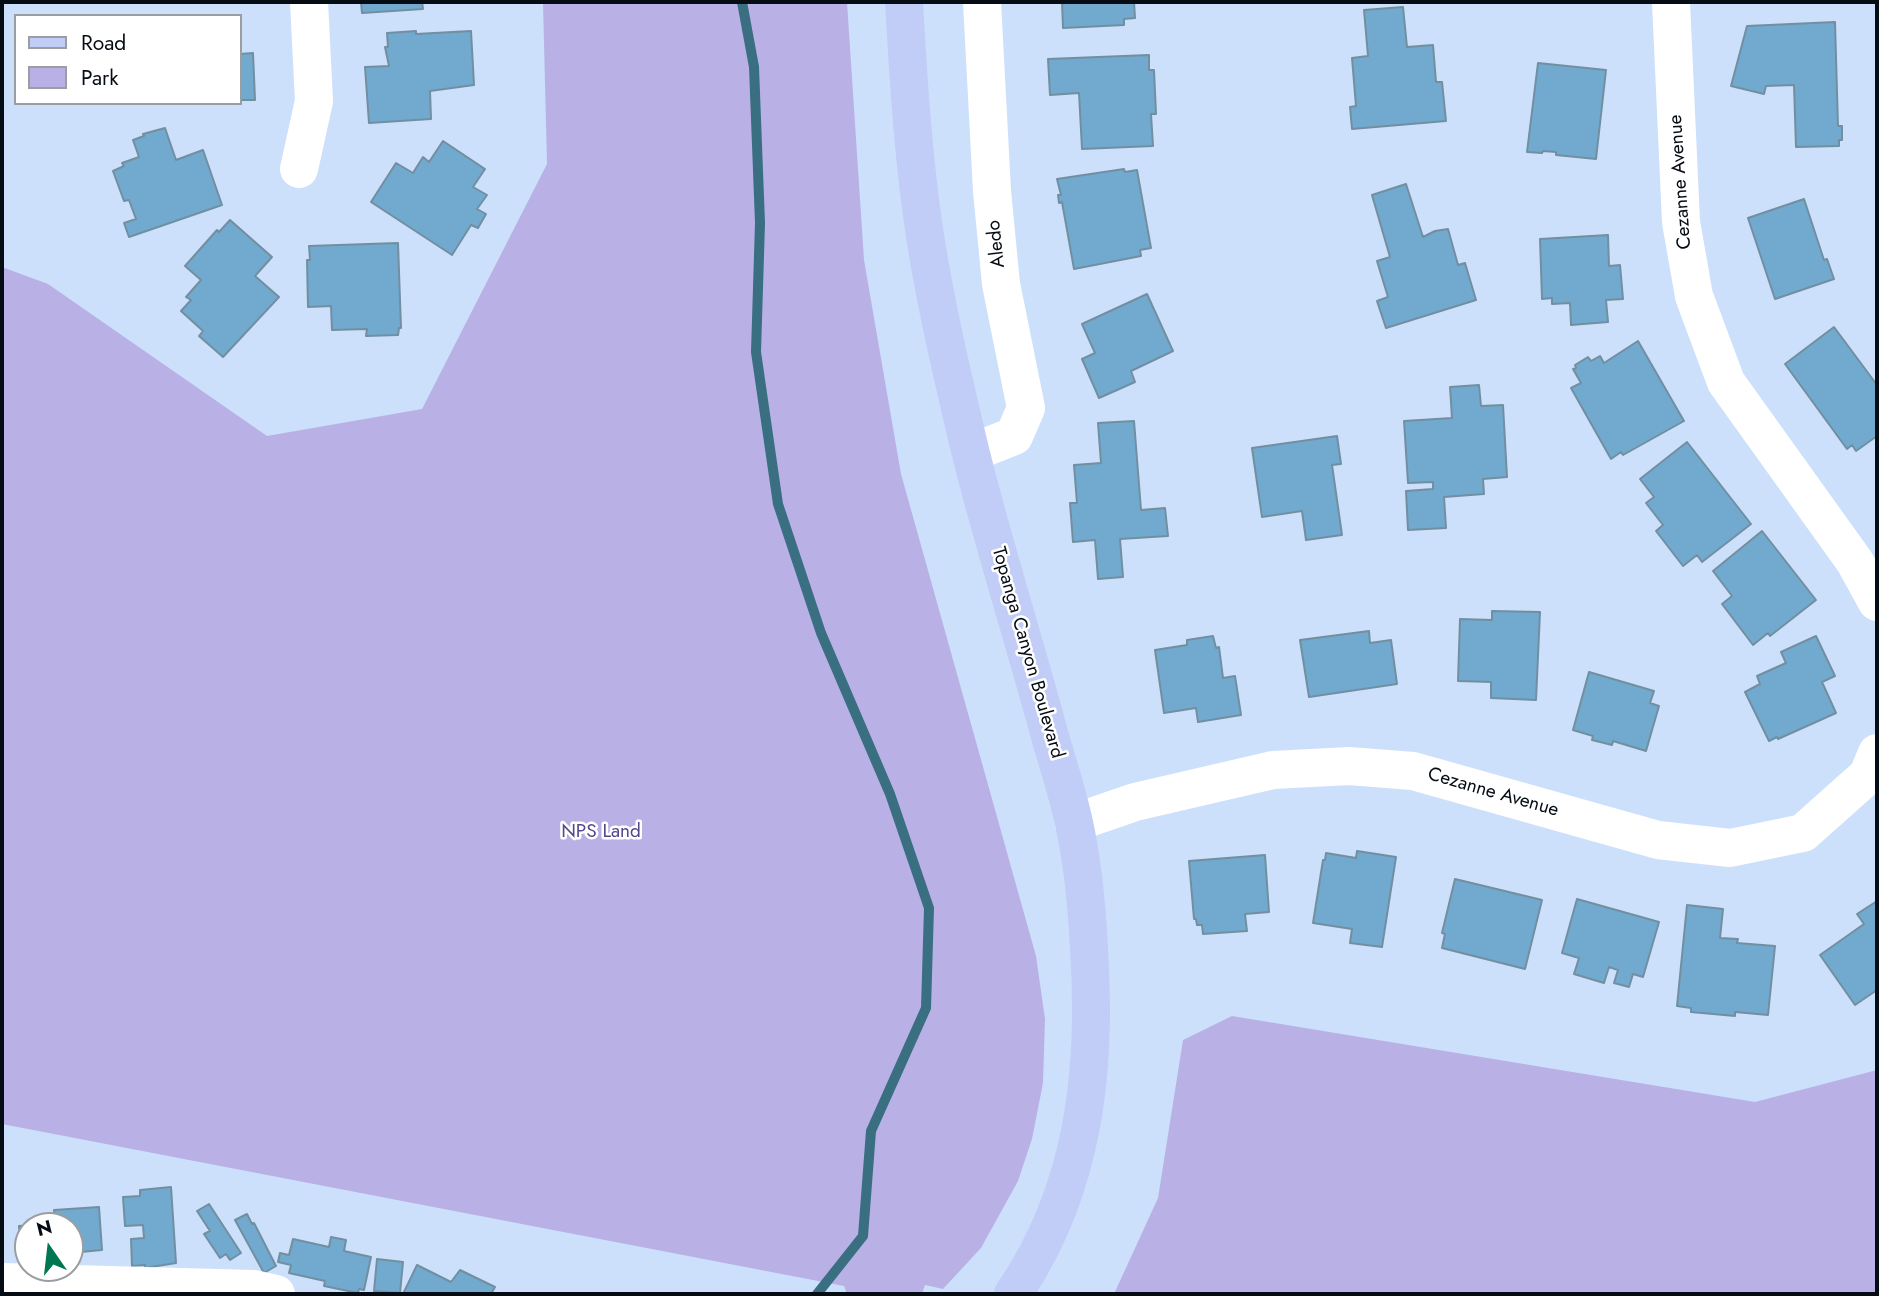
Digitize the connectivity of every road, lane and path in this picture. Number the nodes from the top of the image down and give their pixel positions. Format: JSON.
{"nodes":[{"id":1,"x":309,"y":2,"type":"edge"},
{"id":2,"x":904,"y":2,"type":"edge"},
{"id":3,"x":982,"y":2,"type":"edge"},
{"id":4,"x":1671,"y":2,"type":"edge"},
{"id":5,"x":299,"y":169,"type":"dead end"},
{"id":6,"x":971,"y":453,"type":"junction"},
{"id":7,"x":1877,"y":602,"type":"edge"},
{"id":8,"x":1877,"y":753,"type":"edge"},
{"id":9,"x":1074,"y":824,"type":"junction"},
{"id":10,"x":2,"y":1282,"type":"edge"},
{"id":11,"x":276,"y":1294,"type":"edge"},
{"id":12,"x":1013,"y":1294,"type":"edge"}],
"edges":[{"from":1,"to":5,"type":"street"},
{"from":2,"to":6,"type":"main road","name":"Topanga Canyon Boulevard"},
{"from":3,"to":6,"type":"street","name":"Aledo"},
{"from":4,"to":7,"type":"street","name":"Cezanne Avenue"},
{"from":6,"to":9,"type":"main road","name":"Topanga Canyon Boulevard"},
{"from":8,"to":9,"type":"street","name":"Cezanne Avenue"},
{"from":9,"to":12,"type":"main road","name":"Topanga Canyon Boulevard"},
{"from":10,"to":11,"type":"street"}]}
